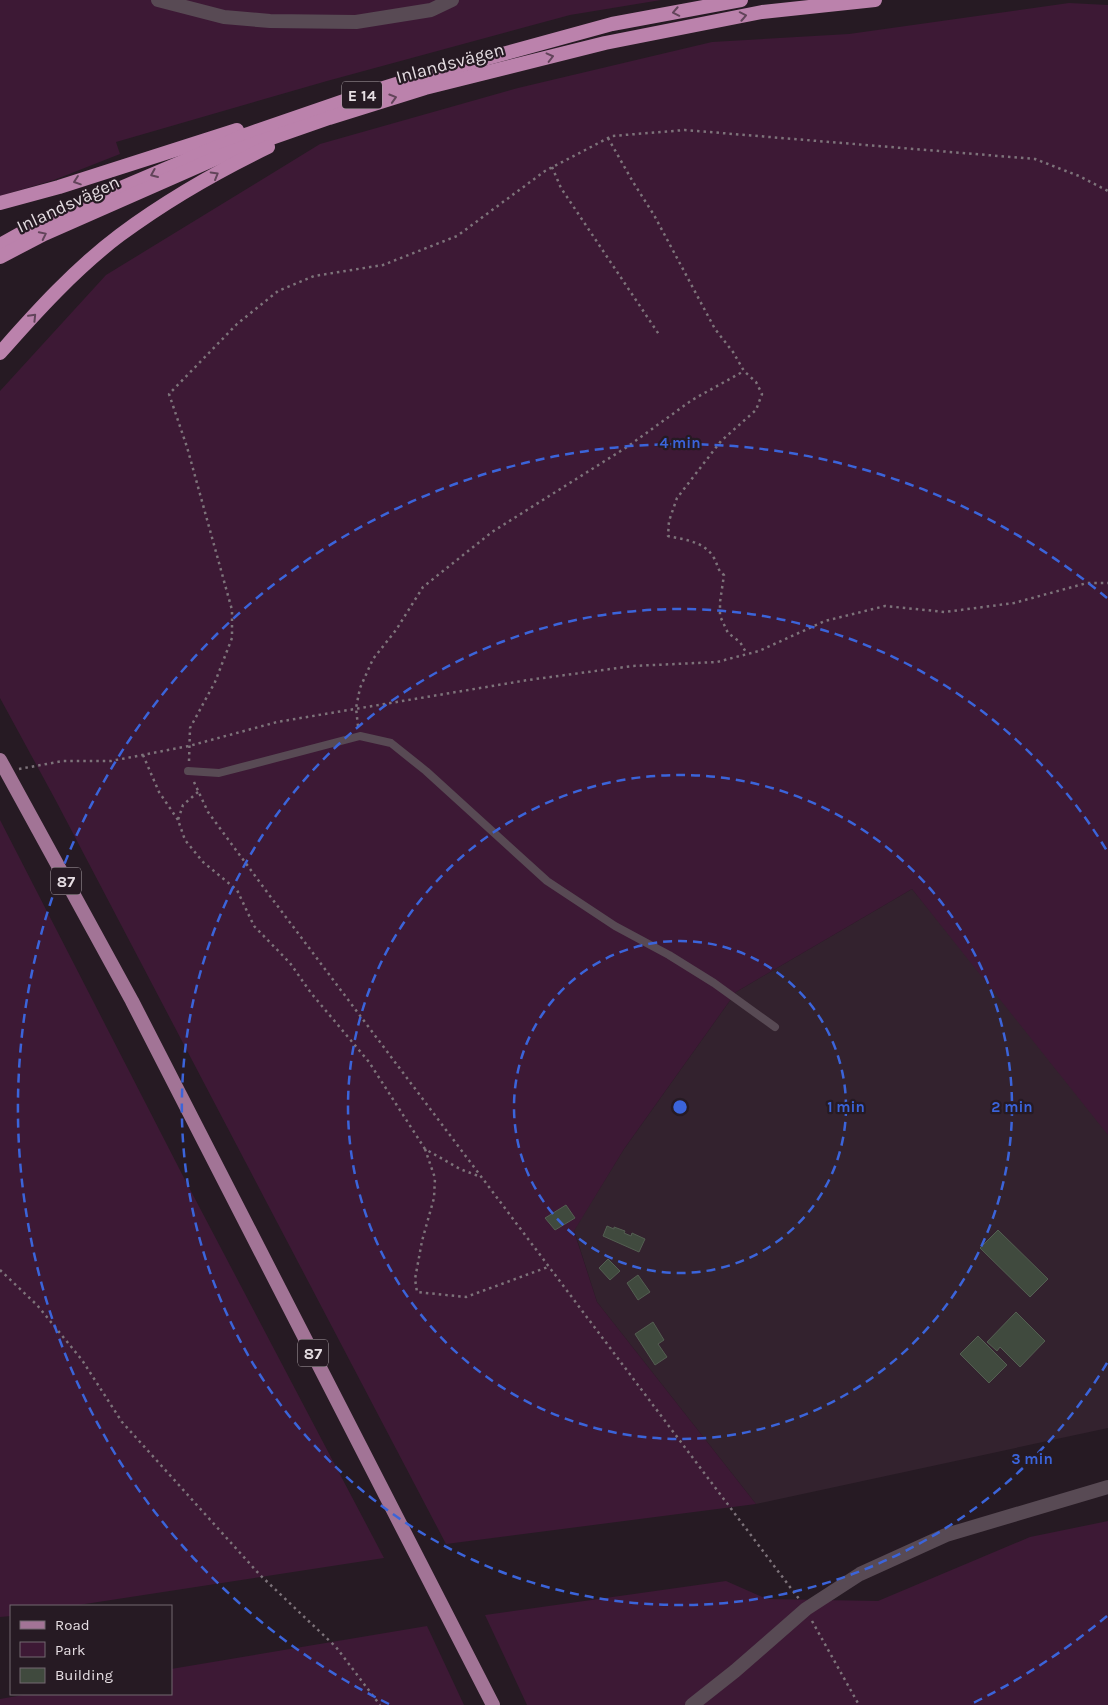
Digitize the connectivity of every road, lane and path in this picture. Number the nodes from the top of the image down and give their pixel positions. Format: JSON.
{"nodes":[{"id":1,"x":158,"y":0,"type":"edge"},
{"id":2,"x":452,"y":0,"type":"edge"},
{"id":3,"x":742,"y":0,"type":"edge"},
{"id":4,"x":875,"y":0,"type":"edge"},
{"id":5,"x":358,"y":96,"type":"junction"},
{"id":6,"x":330,"y":118,"type":"junction"},
{"id":7,"x":608,"y":138,"type":"junction"},
{"id":8,"x":552,"y":167,"type":"junction"},
{"id":9,"x":1108,"y":191,"type":"edge"},
{"id":10,"x":0,"y":203,"type":"edge"},
{"id":11,"x":0,"y":244,"type":"edge"},
{"id":12,"x":0,"y":257,"type":"edge"},
{"id":13,"x":660,"y":336,"type":"dead end"},
{"id":14,"x":0,"y":353,"type":"edge"},
{"id":15,"x":744,"y":371,"type":"junction"},
{"id":16,"x":1108,"y":583,"type":"edge"},
{"id":17,"x":747,"y":654,"type":"junction"},
{"id":18,"x":356,"y":708,"type":"junction"},
{"id":19,"x":360,"y":736,"type":"junction"},
{"id":20,"x":189,"y":746,"type":"junction"},
{"id":21,"x":143,"y":755,"type":"junction"},
{"id":22,"x":0,"y":760,"type":"edge"},
{"id":23,"x":15,"y":770,"type":"dead end"},
{"id":24,"x":188,"y":771,"type":"junction"},
{"id":25,"x":198,"y":792,"type":"junction"},
{"id":26,"x":178,"y":820,"type":"junction"},
{"id":27,"x":775,"y":1027,"type":"dead end"},
{"id":28,"x":425,"y":1149,"type":"junction"},
{"id":29,"x":481,"y":1177,"type":"junction"},
{"id":30,"x":548,"y":1267,"type":"junction"},
{"id":31,"x":0,"y":1270,"type":"edge"},
{"id":32,"x":1108,"y":1487,"type":"edge"},
{"id":33,"x":806,"y":1609,"type":"junction"},
{"id":34,"x":380,"y":1705,"type":"edge"},
{"id":35,"x":493,"y":1705,"type":"edge"},
{"id":36,"x":692,"y":1705,"type":"edge"},
{"id":37,"x":860,"y":1705,"type":"edge"}],
"edges":[{"from":1,"to":2,"type":"street"},
{"from":3,"to":5,"type":"highway","name":"Inlandsvägen","number":"E 14","one_way":true},
{"from":6,"to":4,"type":"highway","name":"Inlandsvägen","number":"E 14","one_way":true},
{"from":5,"to":10,"type":"highway","one_way":true},
{"from":5,"to":11,"type":"highway","name":"Inlandsvägen","number":"E 14","one_way":true},
{"from":12,"to":6,"type":"highway","name":"Inlandsvägen","number":"E 14","one_way":true},
{"from":14,"to":6,"type":"highway","one_way":true},
{"from":7,"to":8,"type":"path"},
{"from":7,"to":9,"type":"path"},
{"from":7,"to":15,"type":"path"},
{"from":8,"to":13,"type":"path"},
{"from":8,"to":20,"type":"path"},
{"from":15,"to":17,"type":"path"},
{"from":15,"to":18,"type":"path"},
{"from":16,"to":17,"type":"path"},
{"from":17,"to":18,"type":"path"},
{"from":18,"to":19,"type":"path"},
{"from":18,"to":20,"type":"path"},
{"from":19,"to":24,"type":"lane"},
{"from":19,"to":27,"type":"lane"},
{"from":20,"to":21,"type":"path"},
{"from":20,"to":24,"type":"path"},
{"from":21,"to":23,"type":"path"},
{"from":21,"to":26,"type":"path"},
{"from":22,"to":35,"type":"main road","number":"87"},
{"from":24,"to":25,"type":"path"},
{"from":25,"to":26,"type":"path"},
{"from":25,"to":29,"type":"path"},
{"from":26,"to":28,"type":"path"},
{"from":28,"to":29,"type":"path"},
{"from":28,"to":30,"type":"path"},
{"from":29,"to":30,"type":"path"},
{"from":30,"to":33,"type":"path"},
{"from":31,"to":34,"type":"path"},
{"from":32,"to":33,"type":"street"},
{"from":33,"to":36,"type":"street"},
{"from":33,"to":37,"type":"path"}]}
